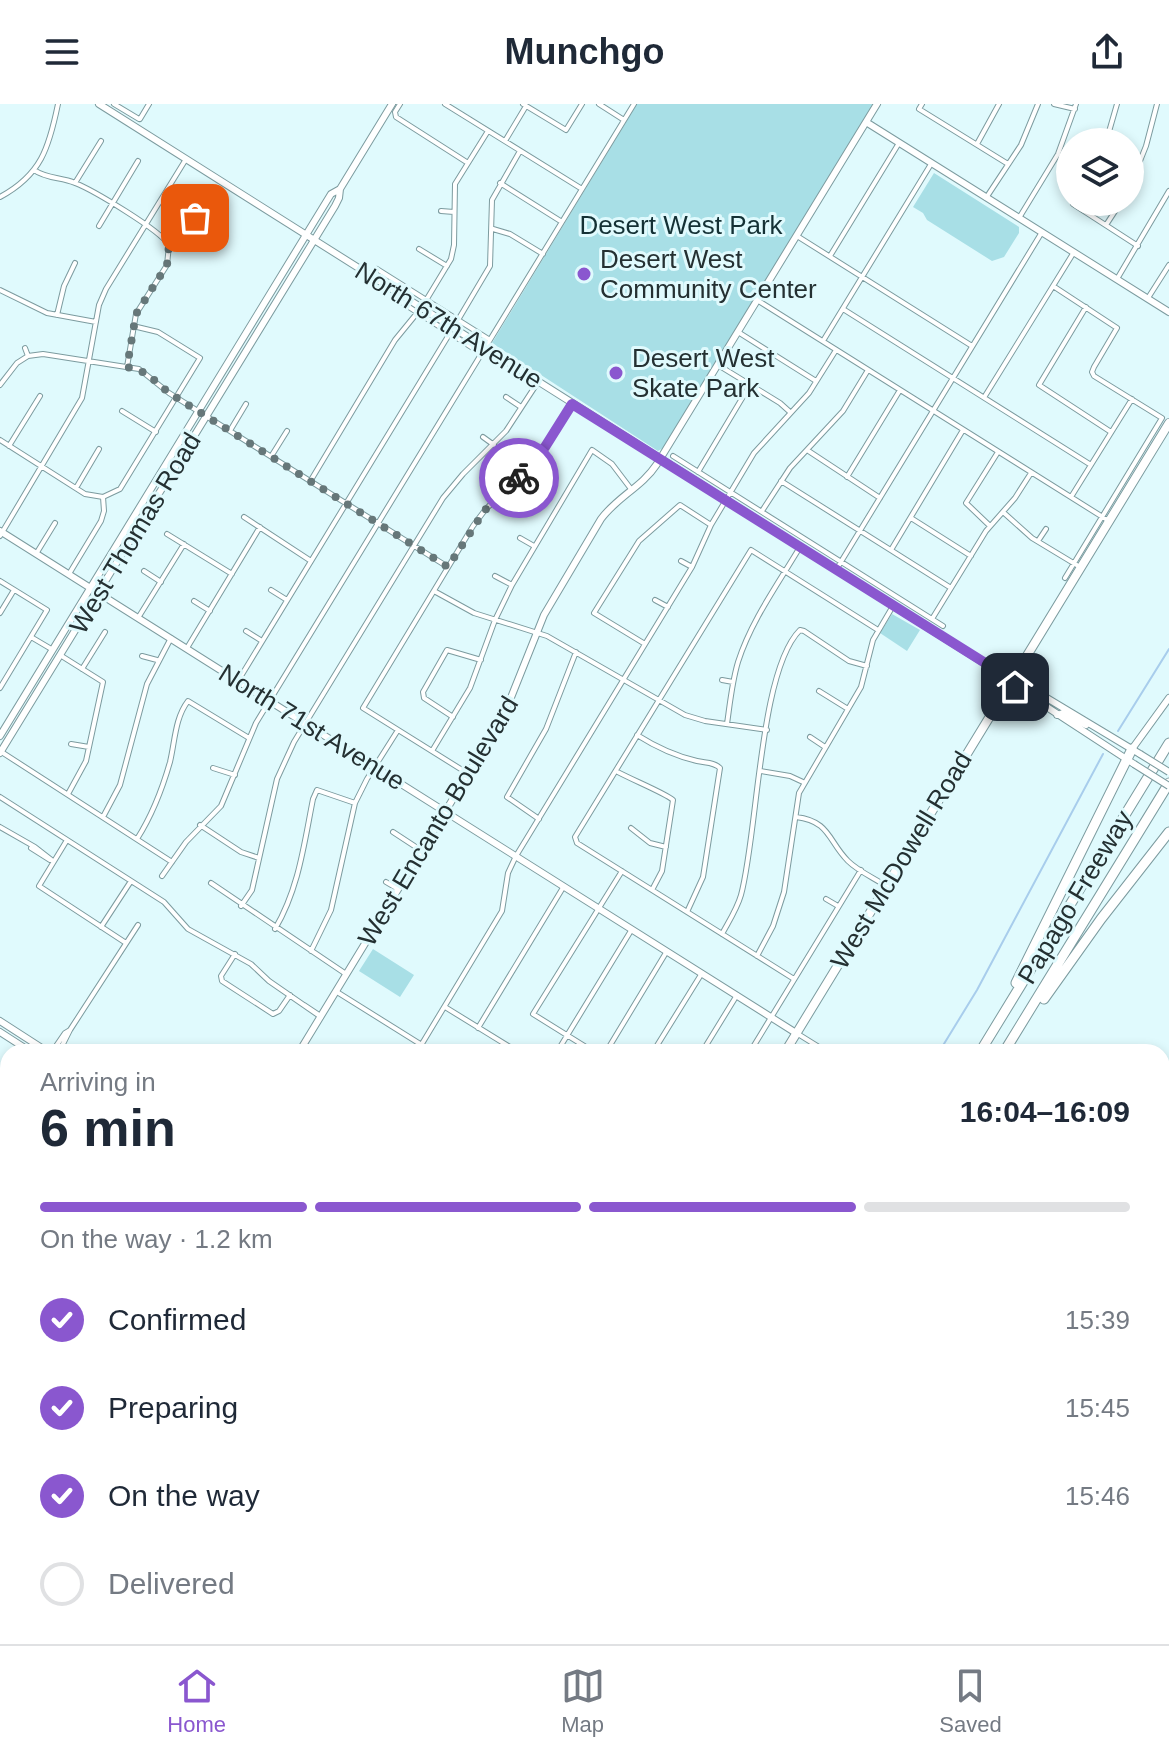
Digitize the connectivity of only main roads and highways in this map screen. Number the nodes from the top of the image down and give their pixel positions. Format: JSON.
{"nodes":[{"id":1,"x":99,"y":104,"type":"edge"},
{"id":2,"x":392,"y":104,"type":"edge"},
{"id":3,"x":877,"y":104,"type":"edge"},
{"id":4,"x":866,"y":122,"type":"junction"},
{"id":5,"x":340,"y":189,"type":"junction"},
{"id":6,"x":307,"y":235,"type":"junction"},
{"id":7,"x":314,"y":240,"type":"junction"},
{"id":8,"x":1169,"y":312,"type":"edge"},
{"id":9,"x":1166,"y":420,"type":"edge"},
{"id":10,"x":186,"y":432,"type":"junction"},
{"id":11,"x":193,"y":437,"type":"junction"},
{"id":12,"x":660,"y":459,"type":"junction"},
{"id":13,"x":151,"y":491,"type":"junction"},
{"id":14,"x":158,"y":495,"type":"junction"},
{"id":15,"x":1,"y":533,"type":"edge"},
{"id":16,"x":91,"y":588,"type":"junction"},
{"id":17,"x":99,"y":593,"type":"junction"},
{"id":18,"x":1008,"y":678,"type":"junction"},
{"id":19,"x":1169,"y":698,"type":"edge"},
{"id":20,"x":1057,"y":715,"type":"junction"},
{"id":21,"x":1101,"y":730,"type":"junction"},
{"id":22,"x":0,"y":736,"type":"edge"},
{"id":23,"x":1169,"y":743,"type":"edge"},
{"id":24,"x":1136,"y":749,"type":"junction"},
{"id":25,"x":0,"y":752,"type":"edge"},
{"id":26,"x":1130,"y":761,"type":"junction"},
{"id":27,"x":1169,"y":772,"type":"edge"},
{"id":28,"x":1169,"y":784,"type":"edge"},
{"id":29,"x":446,"y":811,"type":"junction"},
{"id":30,"x":1169,"y":832,"type":"edge"},
{"id":31,"x":0,"y":1021,"type":"edge"},
{"id":32,"x":0,"y":1032,"type":"edge"},
{"id":33,"x":796,"y":1033,"type":"junction"},
{"id":34,"x":19,"y":1044,"type":"edge"},
{"id":35,"x":37,"y":1044,"type":"edge"},
{"id":36,"x":304,"y":1044,"type":"edge"},
{"id":37,"x":790,"y":1044,"type":"edge"},
{"id":38,"x":985,"y":1044,"type":"edge"},
{"id":39,"x":986,"y":1044,"type":"edge"},
{"id":40,"x":1012,"y":1044,"type":"edge"},
{"id":41,"x":1013,"y":1044,"type":"edge"}],
"edges":[{"from":1,"to":6,"type":"main road","name":"North 67th Avenue"},
{"from":2,"to":5,"type":"main road","name":"West Thomas Road"},
{"from":3,"to":4,"type":"main road","name":"West Encanto Boulevard"},
{"from":4,"to":8,"type":"main road"},
{"from":4,"to":12,"type":"main road","name":"West Encanto Boulevard"},
{"from":5,"to":6,"type":"main road","name":"West Thomas Road"},
{"from":5,"to":7,"type":"main road","name":"West Thomas Road"},
{"from":6,"to":7,"type":"main road","name":"North 67th Avenue"},
{"from":6,"to":10,"type":"main road","name":"West Thomas Road"},
{"from":7,"to":11,"type":"main road","name":"West Thomas Road"},
{"from":7,"to":12,"type":"main road","name":"North 67th Avenue"},
{"from":9,"to":18,"type":"main road","name":"West McDowell Road"},
{"from":10,"to":11,"type":"main road"},
{"from":10,"to":13,"type":"main road","name":"West Thomas Road"},
{"from":11,"to":14,"type":"main road","name":"West Thomas Road"},
{"from":12,"to":18,"type":"main road","name":"North 67th Avenue"},
{"from":12,"to":29,"type":"main road","name":"West Encanto Boulevard"},
{"from":13,"to":14,"type":"main road"},
{"from":13,"to":16,"type":"main road","name":"West Thomas Road"},
{"from":14,"to":17,"type":"main road","name":"West Thomas Road"},
{"from":15,"to":16,"type":"main road","name":"North 71st Avenue"},
{"from":16,"to":17,"type":"main road","name":"North 71st Avenue"},
{"from":16,"to":22,"type":"main road","name":"West Thomas Road"},
{"from":17,"to":25,"type":"main road","name":"West Thomas Road"},
{"from":17,"to":29,"type":"main road","name":"North 71st Avenue"},
{"from":18,"to":20,"type":"main road","name":"North 67th Avenue"},
{"from":18,"to":21,"type":"main road","name":"North 67th Avenue"},
{"from":18,"to":33,"type":"main road","name":"West McDowell Road"},
{"from":19,"to":24,"type":"main road"},
{"from":20,"to":21,"type":"main road"},
{"from":20,"to":26,"type":"main road","name":"North 67th Avenue"},
{"from":21,"to":24,"type":"main road","name":"North 67th Avenue"},
{"from":23,"to":39,"type":"highway","name":"Papago Freeway"},
{"from":24,"to":26,"type":"highway"},
{"from":24,"to":27,"type":"main road","name":"North 67th Avenue","bridge":true},
{"from":26,"to":28,"type":"main road","name":"North 67th Avenue","bridge":true},
{"from":26,"to":38,"type":"highway"},
{"from":28,"to":40,"type":"highway","name":"Papago Freeway"},
{"from":29,"to":33,"type":"main road","name":"North 71st Avenue"},
{"from":29,"to":36,"type":"main road","name":"West Encanto Boulevard"},
{"from":30,"to":41,"type":"highway"},
{"from":31,"to":35,"type":"main road"},
{"from":32,"to":34,"type":"main road"},
{"from":33,"to":37,"type":"main road","name":"West McDowell Road"}]}
